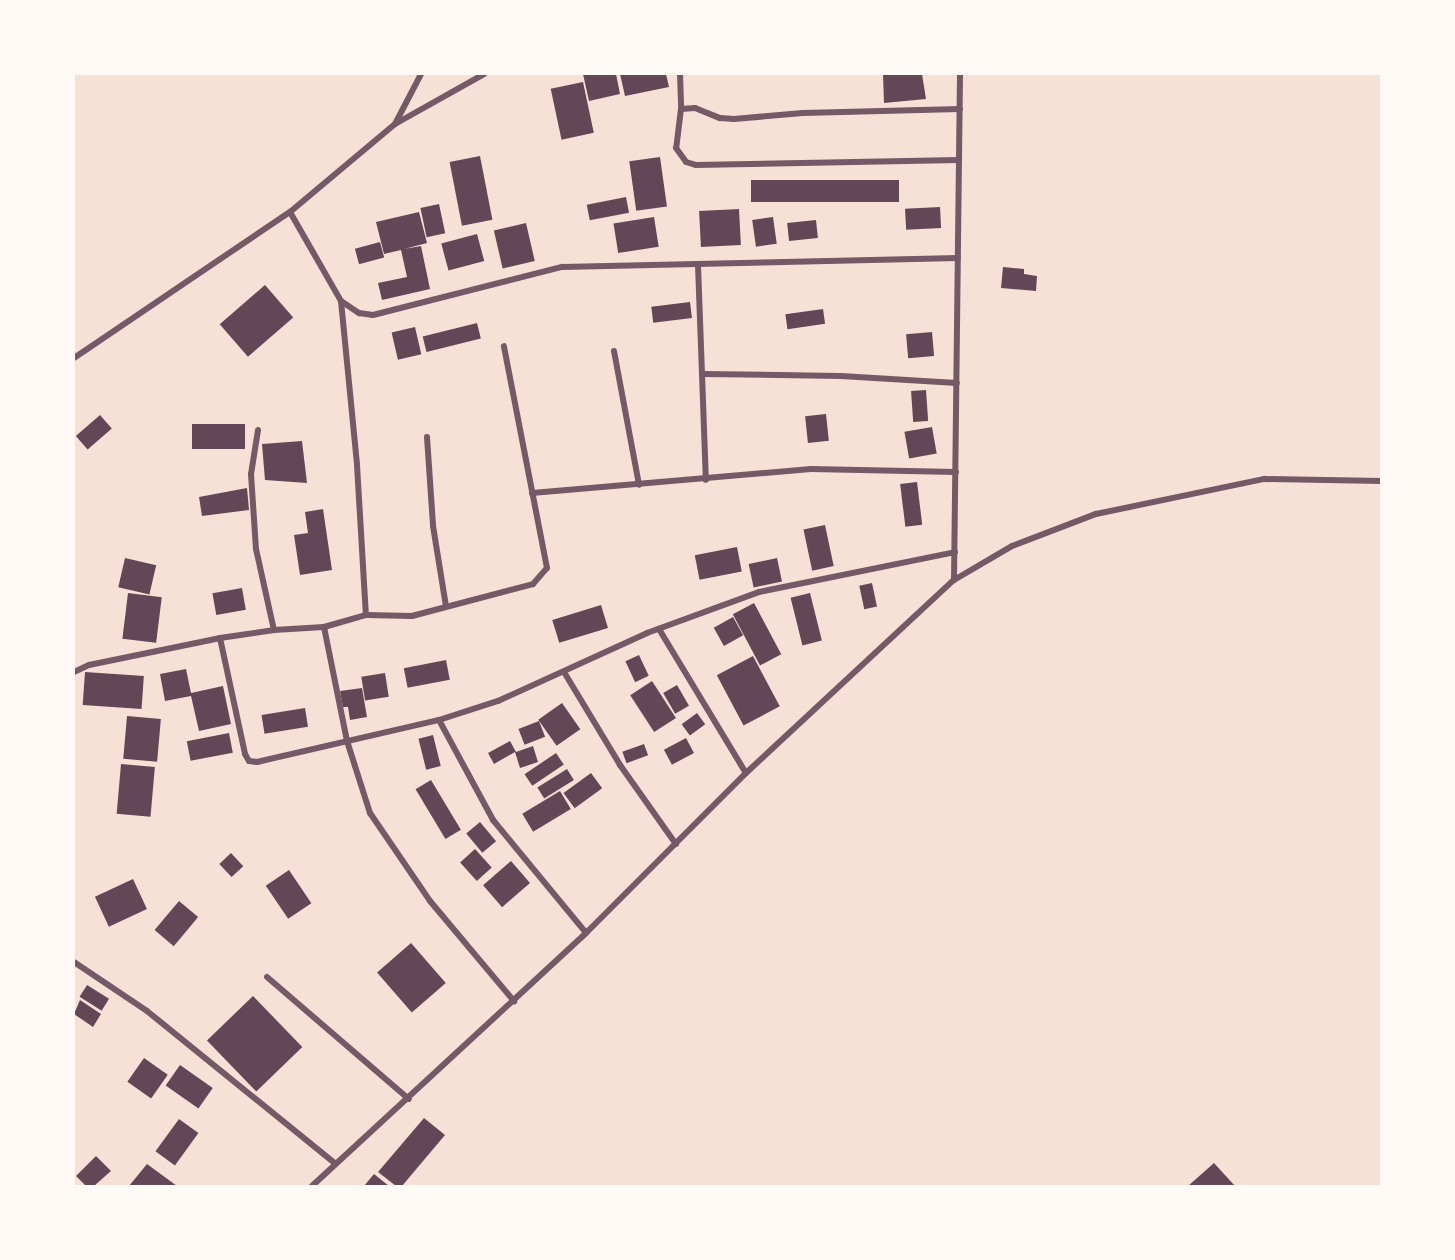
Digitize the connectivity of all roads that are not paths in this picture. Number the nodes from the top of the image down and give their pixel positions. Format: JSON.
{"nodes":[{"id":1,"x":420,"y":74,"type":"edge"},
{"id":2,"x":484,"y":74,"type":"edge"},
{"id":3,"x":680,"y":74,"type":"edge"},
{"id":4,"x":960,"y":74,"type":"edge"},
{"id":5,"x":681,"y":109,"type":"junction"},
{"id":6,"x":960,"y":109,"type":"junction"},
{"id":7,"x":395,"y":124,"type":"junction"},
{"id":8,"x":959,"y":160,"type":"junction"},
{"id":9,"x":290,"y":212,"type":"junction"},
{"id":10,"x":958,"y":258,"type":"junction"},
{"id":11,"x":698,"y":265,"type":"junction"},
{"id":12,"x":341,"y":301,"type":"junction"},
{"id":13,"x":504,"y":346,"type":"dead end"},
{"id":14,"x":614,"y":351,"type":"dead end"},
{"id":15,"x":74,"y":358,"type":"edge"},
{"id":16,"x":702,"y":374,"type":"junction"},
{"id":17,"x":957,"y":382,"type":"junction"},
{"id":18,"x":258,"y":430,"type":"dead end"},
{"id":19,"x":428,"y":437,"type":"dead end"},
{"id":20,"x":956,"y":472,"type":"junction"},
{"id":21,"x":706,"y":480,"type":"junction"},
{"id":22,"x":1382,"y":481,"type":"edge"},
{"id":23,"x":639,"y":485,"type":"junction"},
{"id":24,"x":532,"y":493,"type":"junction"},
{"id":25,"x":955,"y":552,"type":"junction"},
{"id":26,"x":954,"y":580,"type":"junction"},
{"id":27,"x":446,"y":606,"type":"junction"},
{"id":28,"x":366,"y":615,"type":"junction"},
{"id":29,"x":324,"y":627,"type":"junction"},
{"id":30,"x":659,"y":629,"type":"junction"},
{"id":31,"x":274,"y":630,"type":"junction"},
{"id":32,"x":220,"y":638,"type":"junction"},
{"id":33,"x":74,"y":672,"type":"edge"},
{"id":34,"x":564,"y":672,"type":"junction"},
{"id":35,"x":439,"y":720,"type":"junction"},
{"id":36,"x":347,"y":741,"type":"junction"},
{"id":37,"x":746,"y":773,"type":"junction"},
{"id":38,"x":676,"y":844,"type":"junction"},
{"id":39,"x":586,"y":933,"type":"junction"},
{"id":40,"x":74,"y":962,"type":"edge"},
{"id":41,"x":267,"y":977,"type":"dead end"},
{"id":42,"x":514,"y":1001,"type":"junction"},
{"id":43,"x":409,"y":1099,"type":"junction"},
{"id":44,"x":335,"y":1163,"type":"junction"},
{"id":45,"x":312,"y":1186,"type":"edge"}],
"edges":[{"from":1,"to":7,"type":"street"},
{"from":2,"to":7,"type":"street"},
{"from":3,"to":5,"type":"street"},
{"from":4,"to":6,"type":"street"},
{"from":5,"to":6,"type":"street"},
{"from":5,"to":8,"type":"street"},
{"from":6,"to":8,"type":"street"},
{"from":7,"to":9,"type":"street"},
{"from":8,"to":10,"type":"street"},
{"from":9,"to":12,"type":"street"},
{"from":9,"to":15,"type":"street"},
{"from":10,"to":11,"type":"street"},
{"from":10,"to":17,"type":"street"},
{"from":11,"to":12,"type":"street"},
{"from":11,"to":16,"type":"street"},
{"from":12,"to":28,"type":"street"},
{"from":13,"to":24,"type":"street"},
{"from":14,"to":23,"type":"street"},
{"from":16,"to":17,"type":"street"},
{"from":16,"to":21,"type":"street"},
{"from":17,"to":20,"type":"street"},
{"from":18,"to":31,"type":"street"},
{"from":19,"to":27,"type":"street"},
{"from":20,"to":21,"type":"street"},
{"from":20,"to":25,"type":"street"},
{"from":21,"to":23,"type":"street"},
{"from":22,"to":26,"type":"street"},
{"from":23,"to":24,"type":"street"},
{"from":24,"to":27,"type":"street"},
{"from":25,"to":26,"type":"street"},
{"from":25,"to":30,"type":"street"},
{"from":26,"to":37,"type":"street"},
{"from":27,"to":28,"type":"street"},
{"from":28,"to":29,"type":"street"},
{"from":29,"to":31,"type":"street"},
{"from":29,"to":36,"type":"street"},
{"from":30,"to":34,"type":"street"},
{"from":30,"to":37,"type":"street"},
{"from":31,"to":32,"type":"street"},
{"from":32,"to":33,"type":"street"},
{"from":32,"to":36,"type":"street"},
{"from":34,"to":35,"type":"street"},
{"from":34,"to":38,"type":"street"},
{"from":35,"to":36,"type":"street"},
{"from":35,"to":39,"type":"street"},
{"from":36,"to":42,"type":"street"},
{"from":37,"to":38,"type":"street"},
{"from":38,"to":39,"type":"street"},
{"from":39,"to":42,"type":"street"},
{"from":40,"to":44,"type":"street"},
{"from":41,"to":43,"type":"street"},
{"from":42,"to":43,"type":"street"},
{"from":43,"to":44,"type":"street"},
{"from":44,"to":45,"type":"street"}]}
